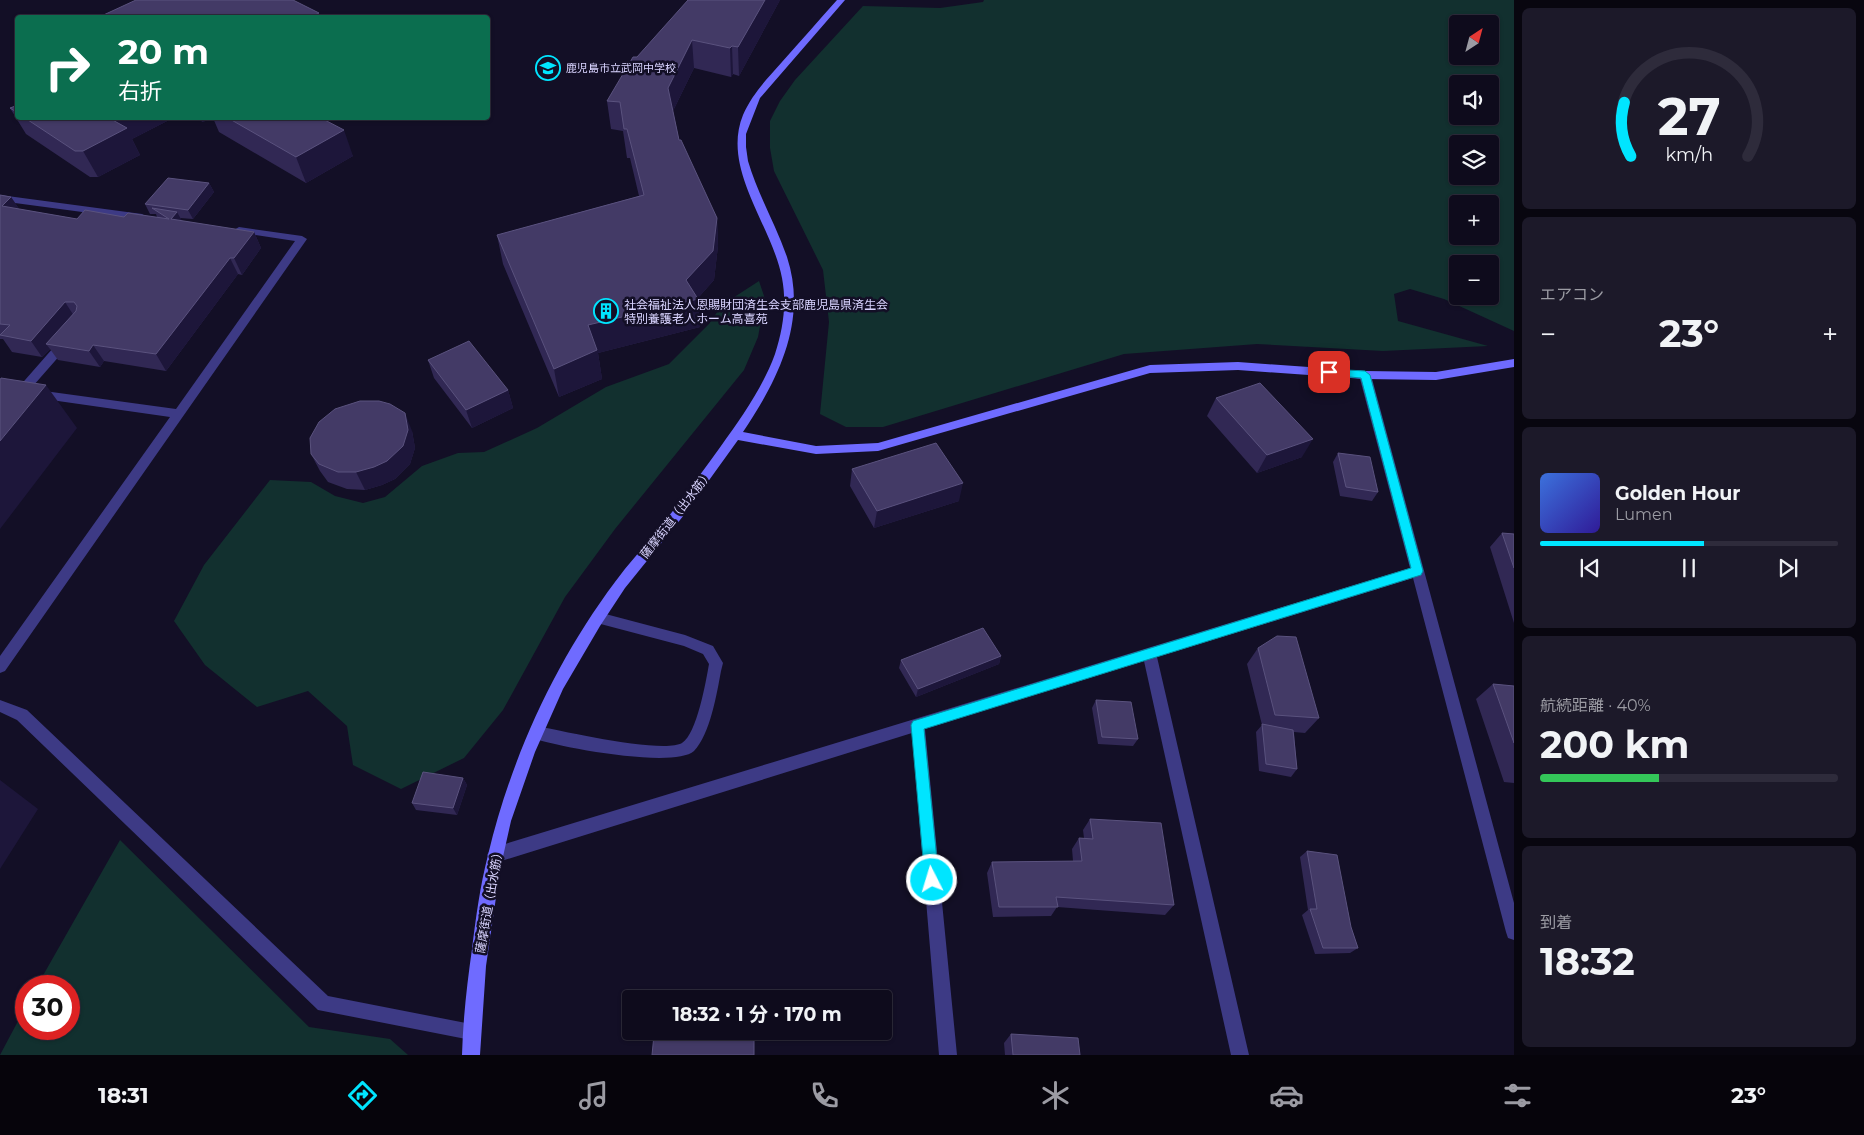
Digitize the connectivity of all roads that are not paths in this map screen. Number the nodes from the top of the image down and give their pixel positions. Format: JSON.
{"nodes":[{"id":1,"x":842,"y":0,"type":"edge"},
{"id":2,"x":0,"y":198,"type":"edge"},
{"id":3,"x":156,"y":219,"type":"edge"},
{"id":4,"x":224,"y":228,"type":"edge"},
{"id":5,"x":75,"y":330,"type":"edge"},
{"id":6,"x":1514,"y":363,"type":"edge"},
{"id":7,"x":1365,"y":375,"type":"junction"},
{"id":8,"x":7,"y":389,"type":"edge"},
{"id":9,"x":22,"y":391,"type":"junction"},
{"id":10,"x":179,"y":414,"type":"junction"},
{"id":11,"x":735,"y":435,"type":"junction"},
{"id":12,"x":1417,"y":571,"type":"junction"},
{"id":13,"x":598,"y":618,"type":"junction"},
{"id":14,"x":1149,"y":654,"type":"junction"},
{"id":15,"x":0,"y":667,"type":"edge"},
{"id":16,"x":0,"y":706,"type":"edge"},
{"id":17,"x":918,"y":725,"type":"junction"},
{"id":18,"x":537,"y":733,"type":"junction"},
{"id":19,"x":495,"y":855,"type":"junction"},
{"id":20,"x":1514,"y":932,"type":"edge"},
{"id":21,"x":471,"y":1032,"type":"junction"},
{"id":22,"x":471,"y":1055,"type":"edge"},
{"id":23,"x":948,"y":1055,"type":"edge"},
{"id":24,"x":1240,"y":1055,"type":"edge"}],
"edges":[{"from":1,"to":11,"type":"street","name":"薩摩街道（出水筋）"},
{"from":2,"to":3,"type":"street"},
{"from":4,"to":10,"type":"street"},
{"from":5,"to":9,"type":"street"},
{"from":6,"to":7,"type":"street"},
{"from":7,"to":11,"type":"street"},
{"from":7,"to":12,"type":"street"},
{"from":8,"to":9,"type":"street"},
{"from":9,"to":10,"type":"street"},
{"from":10,"to":15,"type":"street"},
{"from":11,"to":13,"type":"street","name":"薩摩街道（出水筋）"},
{"from":12,"to":14,"type":"street"},
{"from":12,"to":20,"type":"street"},
{"from":13,"to":18,"type":"street","name":"薩摩街道（出水筋）"},
{"from":13,"to":18,"type":"street"},
{"from":14,"to":17,"type":"street"},
{"from":14,"to":24,"type":"street"},
{"from":16,"to":21,"type":"street"},
{"from":17,"to":19,"type":"street"},
{"from":17,"to":23,"type":"street"},
{"from":18,"to":19,"type":"street","name":"薩摩街道（出水筋）"},
{"from":19,"to":21,"type":"street","name":"薩摩街道（出水筋）"},
{"from":21,"to":22,"type":"street","name":"薩摩街道（出水筋）"}]}
